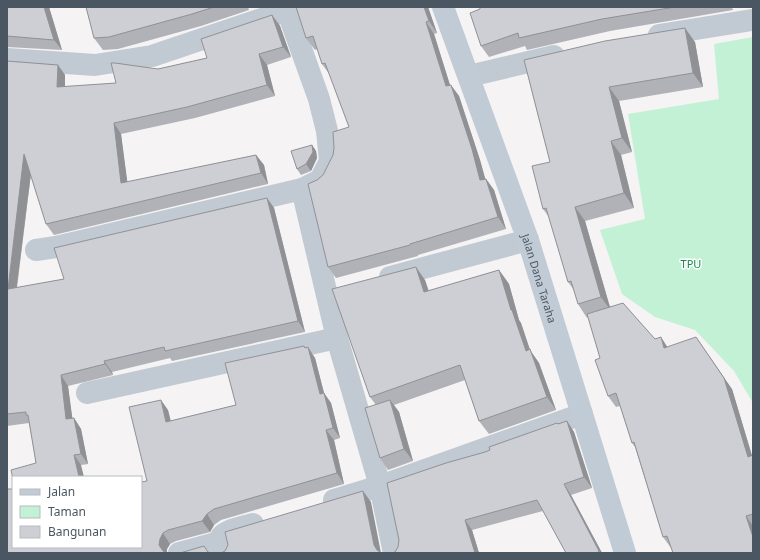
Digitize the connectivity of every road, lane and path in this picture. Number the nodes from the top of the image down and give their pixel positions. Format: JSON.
{"nodes":[{"id":1,"x":443,"y":7,"type":"edge"},
{"id":2,"x":287,"y":9,"type":"edge"},
{"id":3,"x":751,"y":16,"type":"edge"},
{"id":4,"x":643,"y":38,"type":"edge"},
{"id":5,"x":574,"y":52,"type":"edge"},
{"id":6,"x":7,"y":59,"type":"edge"},
{"id":7,"x":469,"y":76,"type":"junction"},
{"id":8,"x":302,"y":189,"type":"junction"},
{"id":9,"x":528,"y":240,"type":"junction"},
{"id":10,"x":36,"y":250,"type":"dead end"},
{"id":11,"x":371,"y":282,"type":"edge"},
{"id":12,"x":348,"y":288,"type":"edge"},
{"id":13,"x":326,"y":294,"type":"junction"},
{"id":14,"x":337,"y":338,"type":"junction"},
{"id":15,"x":87,"y":392,"type":"dead end"},
{"id":16,"x":582,"y":414,"type":"junction"},
{"id":17,"x":380,"y":486,"type":"junction"},
{"id":18,"x":314,"y":506,"type":"edge"},
{"id":19,"x":269,"y":519,"type":"edge"},
{"id":20,"x":221,"y":548,"type":"edge"},
{"id":21,"x":179,"y":553,"type":"edge"},
{"id":22,"x":394,"y":553,"type":"edge"},
{"id":23,"x":625,"y":553,"type":"edge"}],
"edges":[{"from":1,"to":7,"type":"street","name":"Jalan Dana Taraha"},
{"from":2,"to":6,"type":"street"},
{"from":2,"to":8,"type":"street"},
{"from":3,"to":4,"type":"street"},
{"from":5,"to":7,"type":"street"},
{"from":7,"to":9,"type":"street","name":"Jalan Dana Taraha"},
{"from":8,"to":10,"type":"street"},
{"from":8,"to":13,"type":"street"},
{"from":9,"to":11,"type":"street"},
{"from":9,"to":16,"type":"street","name":"Jalan Dana Taraha"},
{"from":12,"to":13,"type":"street"},
{"from":13,"to":14,"type":"street"},
{"from":14,"to":15,"type":"street"},
{"from":14,"to":17,"type":"street"},
{"from":16,"to":17,"type":"street"},
{"from":16,"to":23,"type":"street","name":"Jalan Dana Taraha"},
{"from":17,"to":18,"type":"street"},
{"from":17,"to":22,"type":"street"},
{"from":19,"to":20,"type":"street"},
{"from":20,"to":21,"type":"street"}]}
